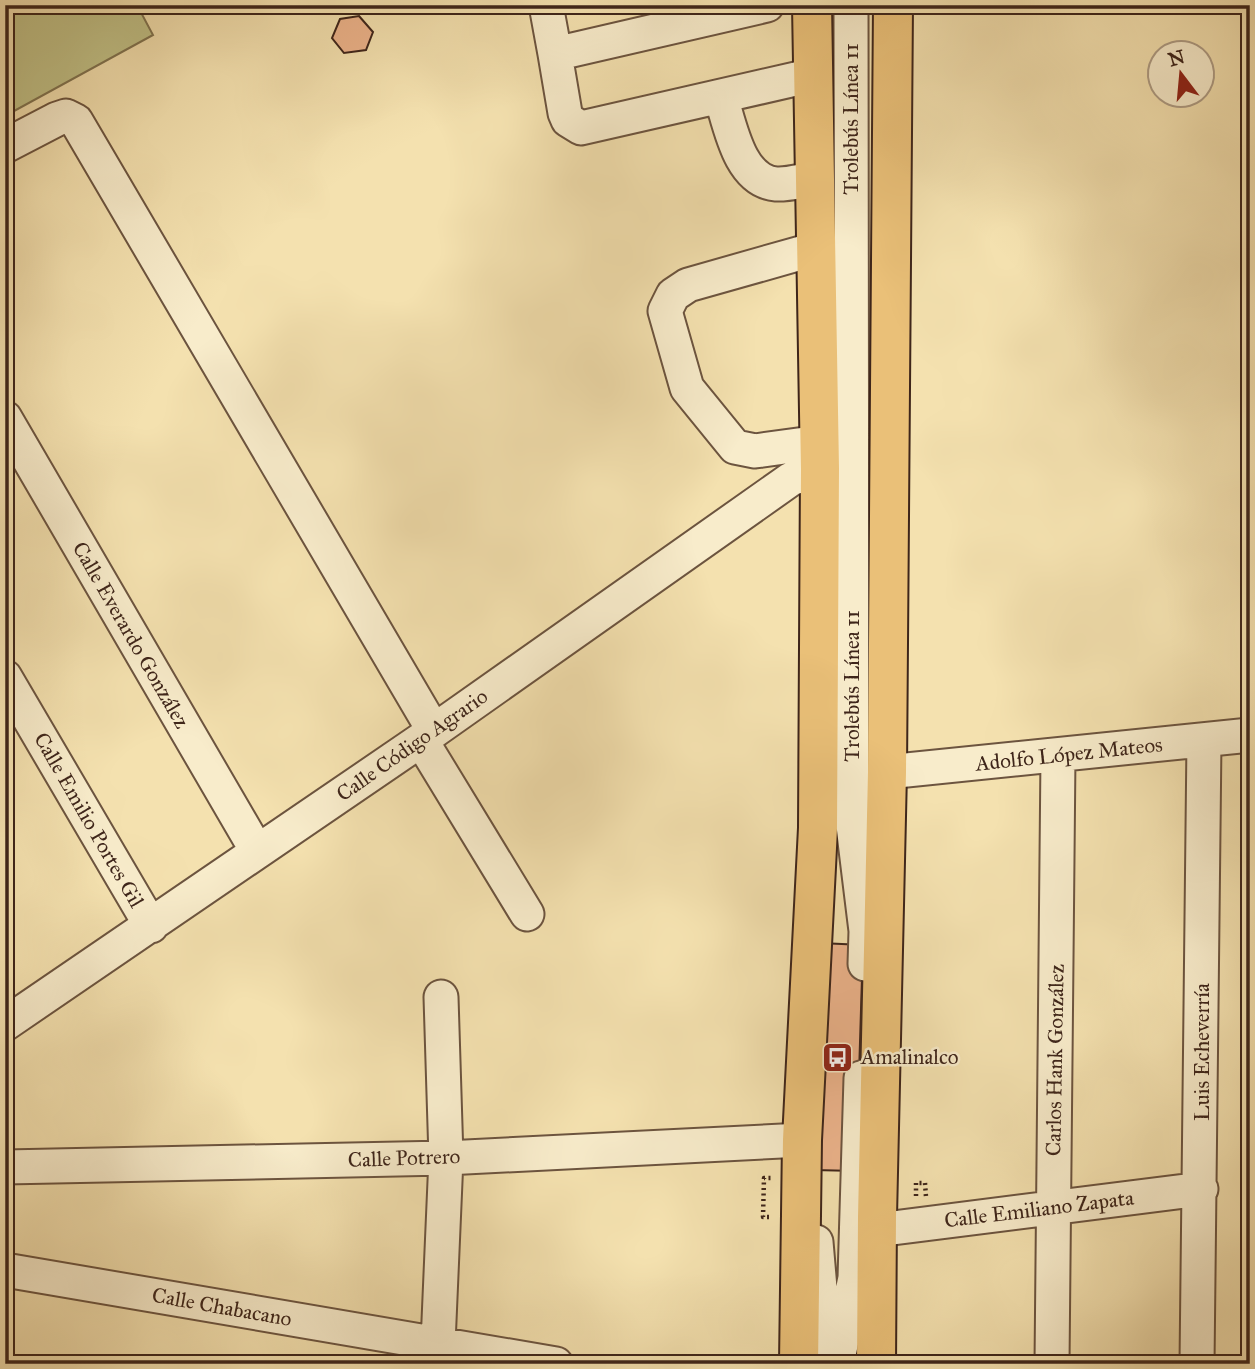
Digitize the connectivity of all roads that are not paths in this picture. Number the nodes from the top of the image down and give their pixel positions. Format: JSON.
{"nodes":[{"id":1,"x":546,"y":5,"type":"edge"},
{"id":2,"x":767,"y":5,"type":"edge"},
{"id":3,"x":812,"y":5,"type":"edge"},
{"id":4,"x":836,"y":5,"type":"edge"},
{"id":5,"x":851,"y":5,"type":"edge"},
{"id":6,"x":893,"y":5,"type":"edge"},
{"id":7,"x":555,"y":54,"type":"junction"},
{"id":8,"x":813,"y":75,"type":"junction"},
{"id":9,"x":721,"y":97,"type":"junction"},
{"id":10,"x":5,"y":146,"type":"edge"},
{"id":11,"x":814,"y":178,"type":"junction"},
{"id":12,"x":816,"y":249,"type":"junction"},
{"id":13,"x":5,"y":418,"type":"edge"},
{"id":14,"x":820,"y":455,"type":"junction"},
{"id":15,"x":5,"y":677,"type":"edge"},
{"id":16,"x":1250,"y":735,"type":"edge"},
{"id":17,"x":428,"y":736,"type":"junction"},
{"id":18,"x":1205,"y":740,"type":"junction"},
{"id":19,"x":1058,"y":756,"type":"junction"},
{"id":20,"x":887,"y":772,"type":"junction"},
{"id":21,"x":257,"y":851,"type":"junction"},
{"id":22,"x":527,"y":914,"type":"dead end"},
{"id":23,"x":151,"y":926,"type":"junction"},
{"id":24,"x":441,"y":998,"type":"dead end"},
{"id":25,"x":5,"y":1024,"type":"edge"},
{"id":26,"x":802,"y":1140,"type":"junction"},
{"id":27,"x":446,"y":1158,"type":"junction"},
{"id":28,"x":5,"y":1167,"type":"edge"},
{"id":29,"x":1201,"y":1189,"type":"junction"},
{"id":30,"x":1054,"y":1207,"type":"junction"},
{"id":31,"x":877,"y":1230,"type":"junction"},
{"id":32,"x":5,"y":1270,"type":"edge"},
{"id":33,"x":438,"y":1344,"type":"junction"},
{"id":34,"x":556,"y":1364,"type":"edge"},
{"id":35,"x":799,"y":1364,"type":"edge"},
{"id":36,"x":817,"y":1364,"type":"edge"},
{"id":37,"x":837,"y":1364,"type":"edge"},
{"id":38,"x":876,"y":1364,"type":"edge"},
{"id":39,"x":1052,"y":1364,"type":"edge"},
{"id":40,"x":1197,"y":1364,"type":"edge"}],
"edges":[{"from":1,"to":7,"type":"street"},
{"from":2,"to":7,"type":"street"},
{"from":3,"to":8,"type":"main road"},
{"from":4,"to":36,"type":"street"},
{"from":5,"to":37,"type":"street","name":"Trolebús Línea 11"},
{"from":6,"to":20,"type":"main road"},
{"from":7,"to":9,"type":"street"},
{"from":8,"to":9,"type":"street"},
{"from":8,"to":11,"type":"main road"},
{"from":9,"to":11,"type":"street"},
{"from":10,"to":17,"type":"street"},
{"from":11,"to":12,"type":"main road"},
{"from":12,"to":14,"type":"main road"},
{"from":12,"to":14,"type":"street"},
{"from":13,"to":21,"type":"street","name":"Calle Everardo González"},
{"from":14,"to":17,"type":"street","name":"Calle Código Agrario"},
{"from":14,"to":26,"type":"main road"},
{"from":15,"to":23,"type":"street","name":"Calle Emilio Portes Gil"},
{"from":16,"to":18,"type":"street","name":"Adolfo López Mateos"},
{"from":17,"to":21,"type":"street","name":"Calle Código Agrario"},
{"from":17,"to":22,"type":"street"},
{"from":18,"to":19,"type":"street","name":"Adolfo López Mateos"},
{"from":18,"to":29,"type":"street","name":"Luis Echeverría"},
{"from":19,"to":20,"type":"street","name":"Adolfo López Mateos"},
{"from":19,"to":30,"type":"street","name":"Carlos Hank González"},
{"from":20,"to":31,"type":"main road"},
{"from":21,"to":23,"type":"street","name":"Calle Código Agrario"},
{"from":23,"to":25,"type":"street","name":"Calle Código Agrario"},
{"from":24,"to":27,"type":"street"},
{"from":26,"to":27,"type":"street","name":"Calle Potrero"},
{"from":26,"to":35,"type":"main road"},
{"from":27,"to":28,"type":"street","name":"Calle Potrero"},
{"from":27,"to":33,"type":"street"},
{"from":29,"to":30,"type":"street","name":"Calle Emiliano Zapata"},
{"from":29,"to":40,"type":"street","name":"Luis Echeverría"},
{"from":30,"to":31,"type":"street","name":"Calle Emiliano Zapata"},
{"from":30,"to":39,"type":"street","name":"Carlos Hank González"},
{"from":31,"to":38,"type":"main road"},
{"from":32,"to":33,"type":"street","name":"Calle Chabacano"},
{"from":33,"to":34,"type":"street","name":"Calle Chabacano"}]}
